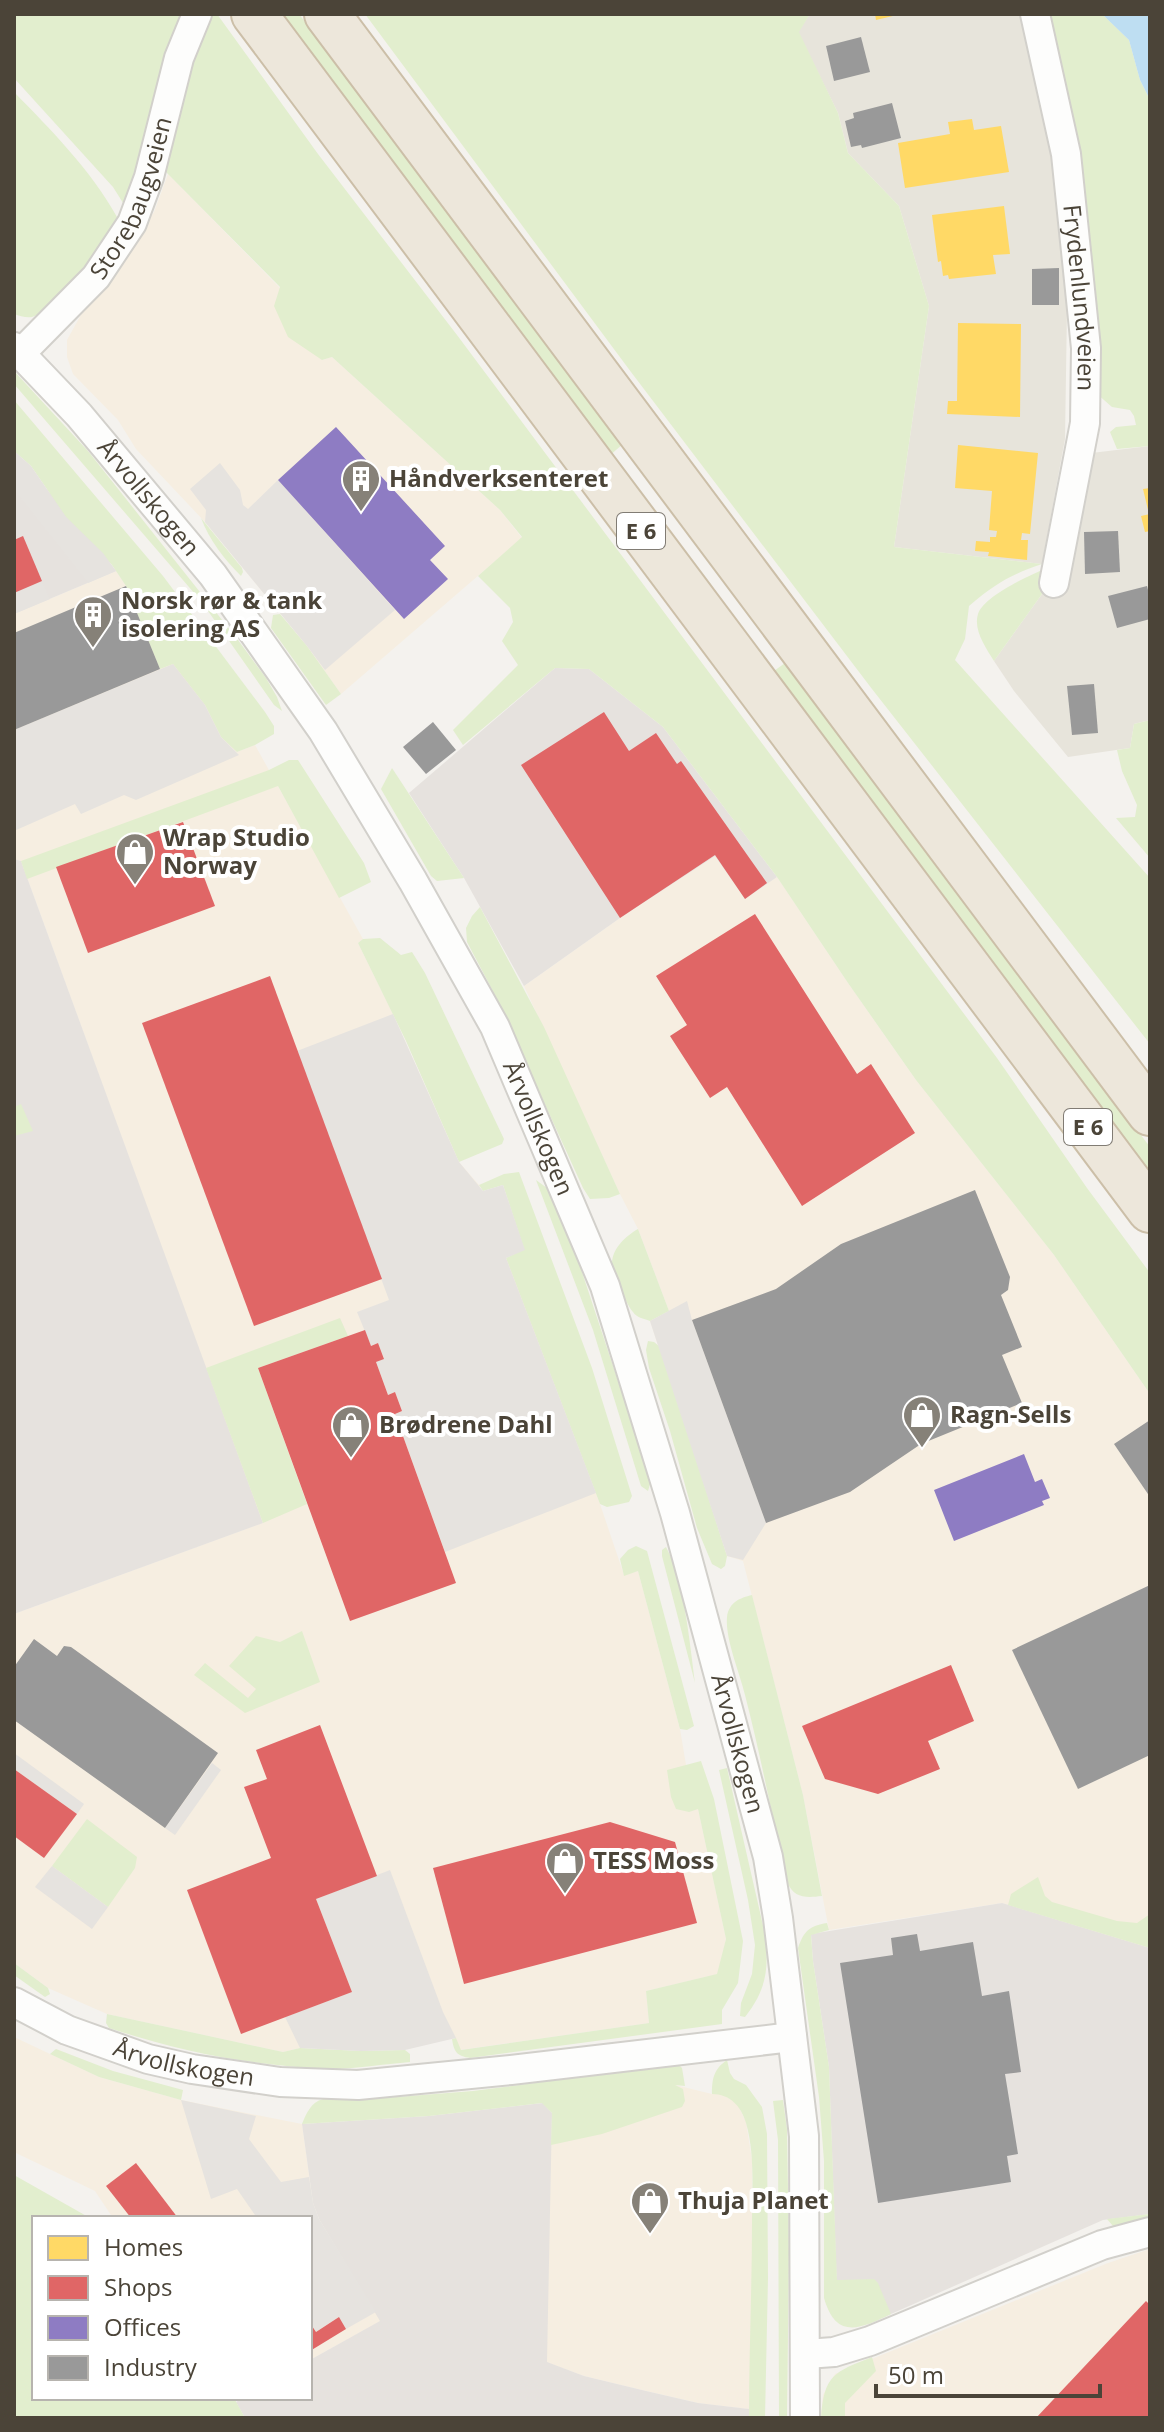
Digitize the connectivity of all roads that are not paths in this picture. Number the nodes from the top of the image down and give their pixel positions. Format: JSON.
{"nodes":[{"id":1,"x":197,"y":14,"type":"edge"},
{"id":2,"x":327,"y":14,"type":"edge"},
{"id":3,"x":1035,"y":14,"type":"edge"},
{"id":4,"x":255,"y":15,"type":"edge"},
{"id":5,"x":17,"y":350,"type":"edge"},
{"id":6,"x":1054,"y":583,"type":"dead end"},
{"id":7,"x":1150,"y":1113,"type":"edge"},
{"id":8,"x":1150,"y":1210,"type":"edge"},
{"id":9,"x":14,"y":2002,"type":"edge"},
{"id":10,"x":792,"y":2037,"type":"junction"},
{"id":11,"x":1150,"y":2232,"type":"edge"},
{"id":12,"x":806,"y":2354,"type":"junction"},
{"id":13,"x":805,"y":2418,"type":"edge"}],
"edges":[{"from":1,"to":5,"type":"street","name":"Storebaugveien"},
{"from":2,"to":7,"type":"highway","number":"E 6"},
{"from":3,"to":6,"type":"street","name":"Frydenlundveien"},
{"from":4,"to":8,"type":"highway","number":"E 6"},
{"from":5,"to":10,"type":"street","name":"Årvollskogen"},
{"from":9,"to":10,"type":"street","name":"Årvollskogen"},
{"from":10,"to":12,"type":"street","name":"Årvollskogen"},
{"from":11,"to":12,"type":"street"},
{"from":12,"to":13,"type":"street","name":"Årvollskogen"}]}
